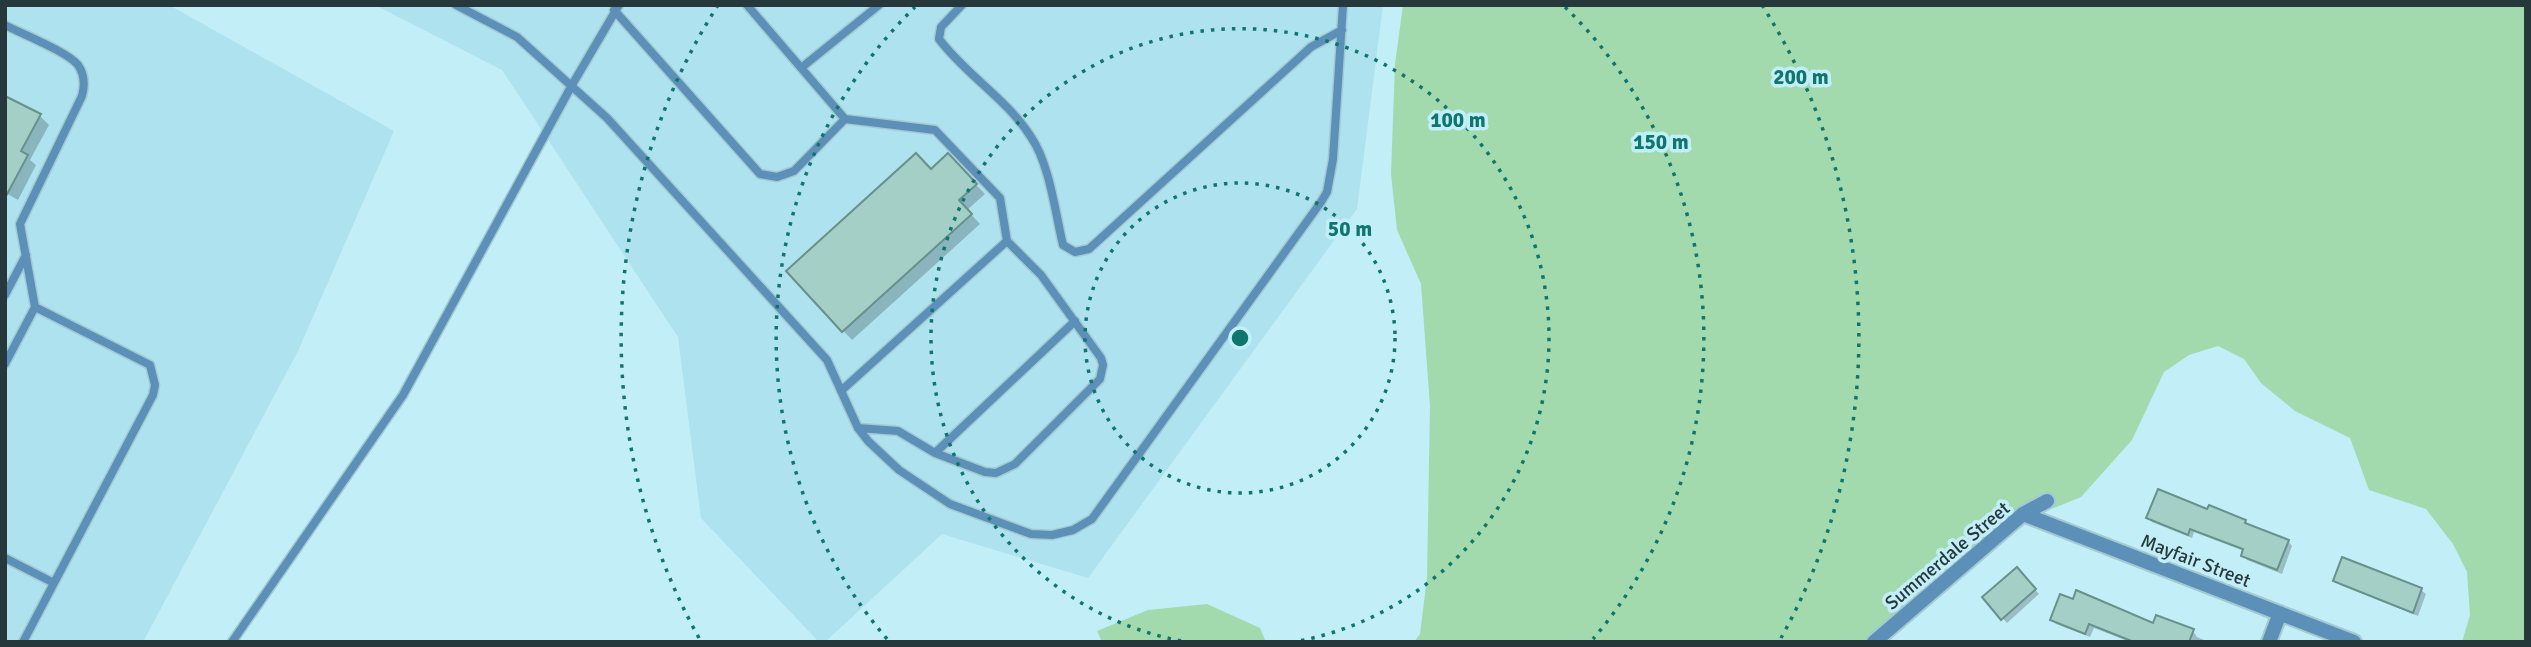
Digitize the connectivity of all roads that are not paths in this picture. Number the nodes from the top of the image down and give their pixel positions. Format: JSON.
{"nodes":[{"id":1,"x":456,"y":5,"type":"edge"},
{"id":2,"x":747,"y":5,"type":"edge"},
{"id":3,"x":879,"y":5,"type":"edge"},
{"id":4,"x":962,"y":5,"type":"edge"},
{"id":5,"x":1343,"y":5,"type":"edge"},
{"id":6,"x":617,"y":8,"type":"edge"},
{"id":7,"x":5,"y":25,"type":"edge"},
{"id":8,"x":1342,"y":30,"type":"junction"},
{"id":9,"x":801,"y":68,"type":"junction"},
{"id":10,"x":572,"y":85,"type":"junction"},
{"id":11,"x":845,"y":118,"type":"junction"},
{"id":12,"x":1007,"y":241,"type":"junction"},
{"id":13,"x":26,"y":256,"type":"junction"},
{"id":14,"x":5,"y":295,"type":"edge"},
{"id":15,"x":35,"y":307,"type":"junction"},
{"id":16,"x":1075,"y":321,"type":"junction"},
{"id":17,"x":5,"y":364,"type":"edge"},
{"id":18,"x":842,"y":390,"type":"junction"},
{"id":19,"x":859,"y":428,"type":"junction"},
{"id":20,"x":935,"y":453,"type":"junction"},
{"id":21,"x":2047,"y":501,"type":"dead end"},
{"id":22,"x":2023,"y":514,"type":"junction"},
{"id":23,"x":5,"y":558,"type":"edge"},
{"id":24,"x":54,"y":583,"type":"junction"},
{"id":25,"x":2280,"y":613,"type":"junction"},
{"id":26,"x":23,"y":642,"type":"edge"},
{"id":27,"x":232,"y":642,"type":"edge"},
{"id":28,"x":1874,"y":642,"type":"edge"},
{"id":29,"x":2269,"y":642,"type":"edge"},
{"id":30,"x":2354,"y":642,"type":"edge"}],
"edges":[{"from":1,"to":10,"type":"lane"},
{"from":2,"to":9,"type":"lane"},
{"from":3,"to":9,"type":"lane"},
{"from":4,"to":8,"type":"lane"},
{"from":5,"to":8,"type":"lane"},
{"from":6,"to":10,"type":"lane"},
{"from":6,"to":11,"type":"lane"},
{"from":7,"to":13,"type":"lane"},
{"from":8,"to":19,"type":"lane"},
{"from":9,"to":11,"type":"lane"},
{"from":10,"to":18,"type":"lane"},
{"from":10,"to":27,"type":"lane"},
{"from":11,"to":12,"type":"lane"},
{"from":12,"to":16,"type":"lane"},
{"from":12,"to":18,"type":"lane"},
{"from":13,"to":14,"type":"lane"},
{"from":13,"to":15,"type":"lane"},
{"from":15,"to":17,"type":"lane"},
{"from":15,"to":24,"type":"lane"},
{"from":16,"to":20,"type":"lane"},
{"from":16,"to":20,"type":"lane"},
{"from":18,"to":19,"type":"lane"},
{"from":19,"to":20,"type":"lane"},
{"from":21,"to":22,"type":"street","name":"Summerdale Street"},
{"from":22,"to":25,"type":"street","name":"Mayfair Street"},
{"from":22,"to":28,"type":"street","name":"Summerdale Street"},
{"from":23,"to":24,"type":"lane"},
{"from":24,"to":26,"type":"lane"},
{"from":25,"to":29,"type":"street"},
{"from":25,"to":30,"type":"street","name":"Mayfair Street"}]}
